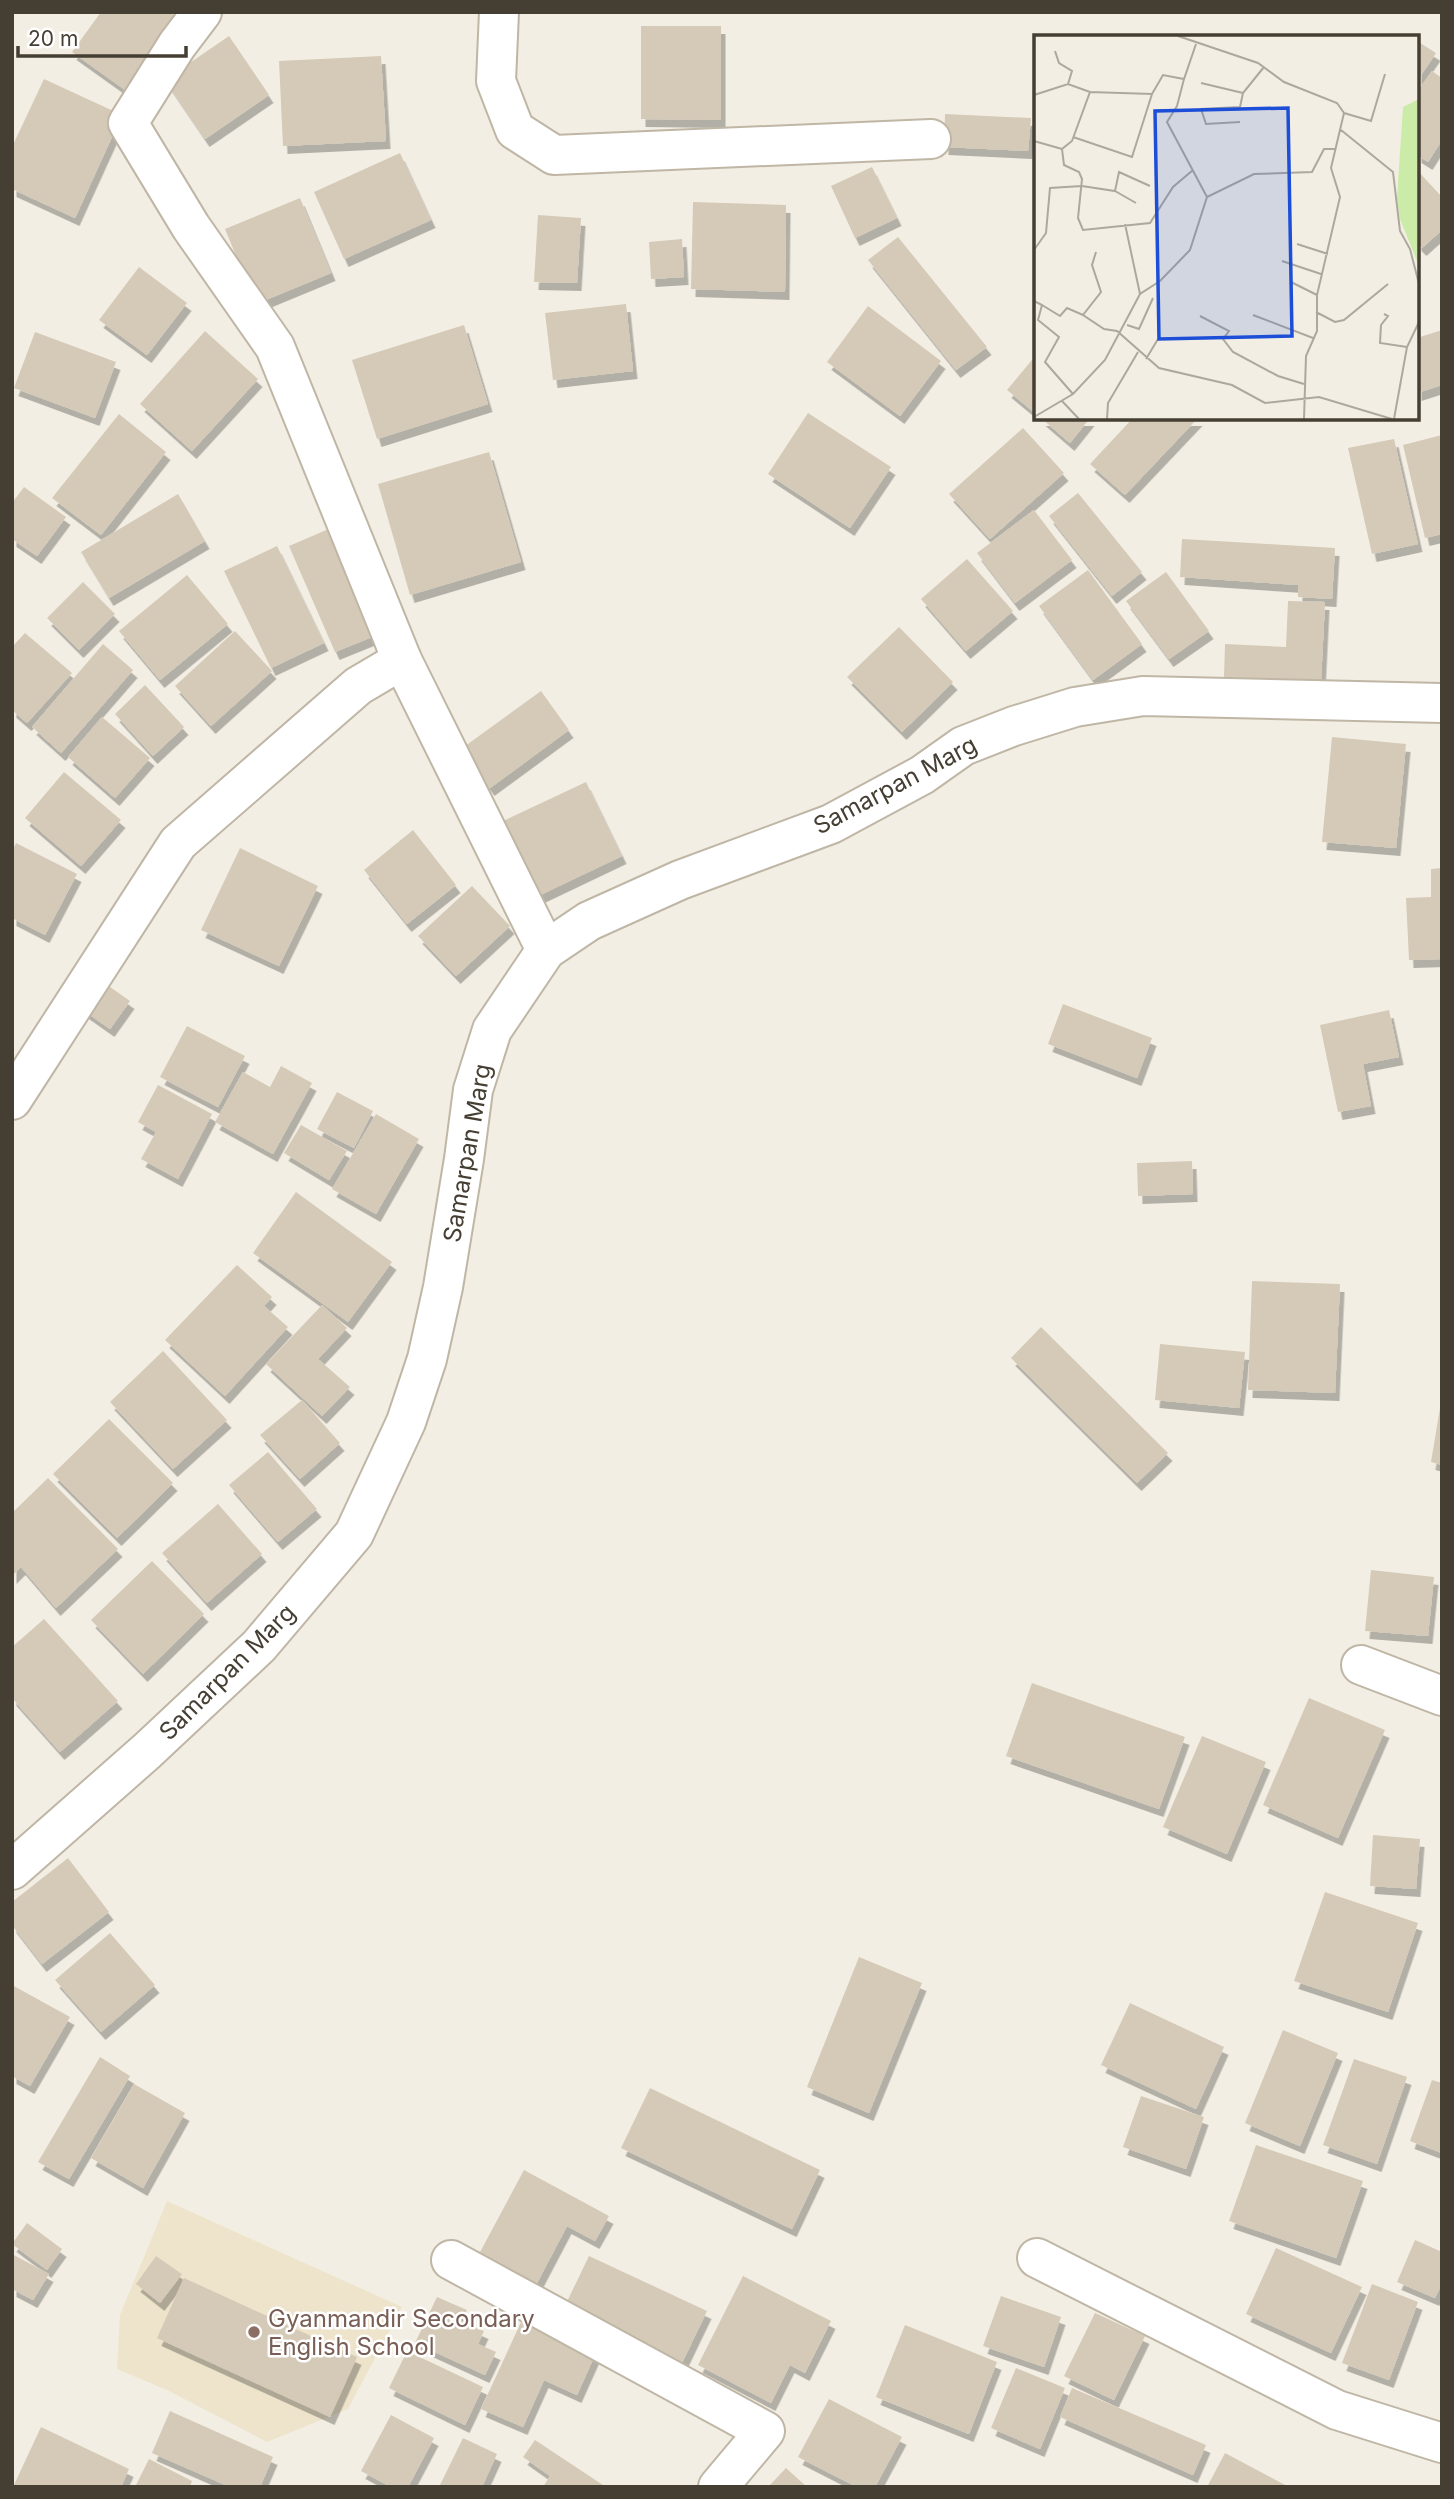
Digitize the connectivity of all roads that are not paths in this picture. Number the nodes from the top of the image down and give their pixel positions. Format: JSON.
{"nodes":[{"id":1,"x":202,"y":12,"type":"edge"},
{"id":2,"x":499,"y":12,"type":"edge"},
{"id":3,"x":931,"y":139,"type":"dead end"},
{"id":4,"x":402,"y":660,"type":"junction"},
{"id":5,"x":1442,"y":703,"type":"edge"},
{"id":6,"x":546,"y":950,"type":"junction"},
{"id":7,"x":12,"y":1100,"type":"edge"},
{"id":8,"x":1360,"y":1665,"type":"dead end"},
{"id":9,"x":1442,"y":1696,"type":"edge"},
{"id":10,"x":12,"y":1870,"type":"edge"},
{"id":11,"x":1037,"y":2258,"type":"dead end"},
{"id":12,"x":451,"y":2260,"type":"dead end"},
{"id":13,"x":1442,"y":2443,"type":"edge"},
{"id":14,"x":718,"y":2487,"type":"edge"}],
"edges":[{"from":1,"to":4,"type":"street"},
{"from":2,"to":3,"type":"street"},
{"from":4,"to":6,"type":"street"},
{"from":4,"to":7,"type":"street"},
{"from":5,"to":6,"type":"street","name":"Samarpan Marg"},
{"from":6,"to":10,"type":"street","name":"Samarpan Marg"},
{"from":8,"to":9,"type":"street"},
{"from":11,"to":13,"type":"street"},
{"from":12,"to":14,"type":"street"}]}
